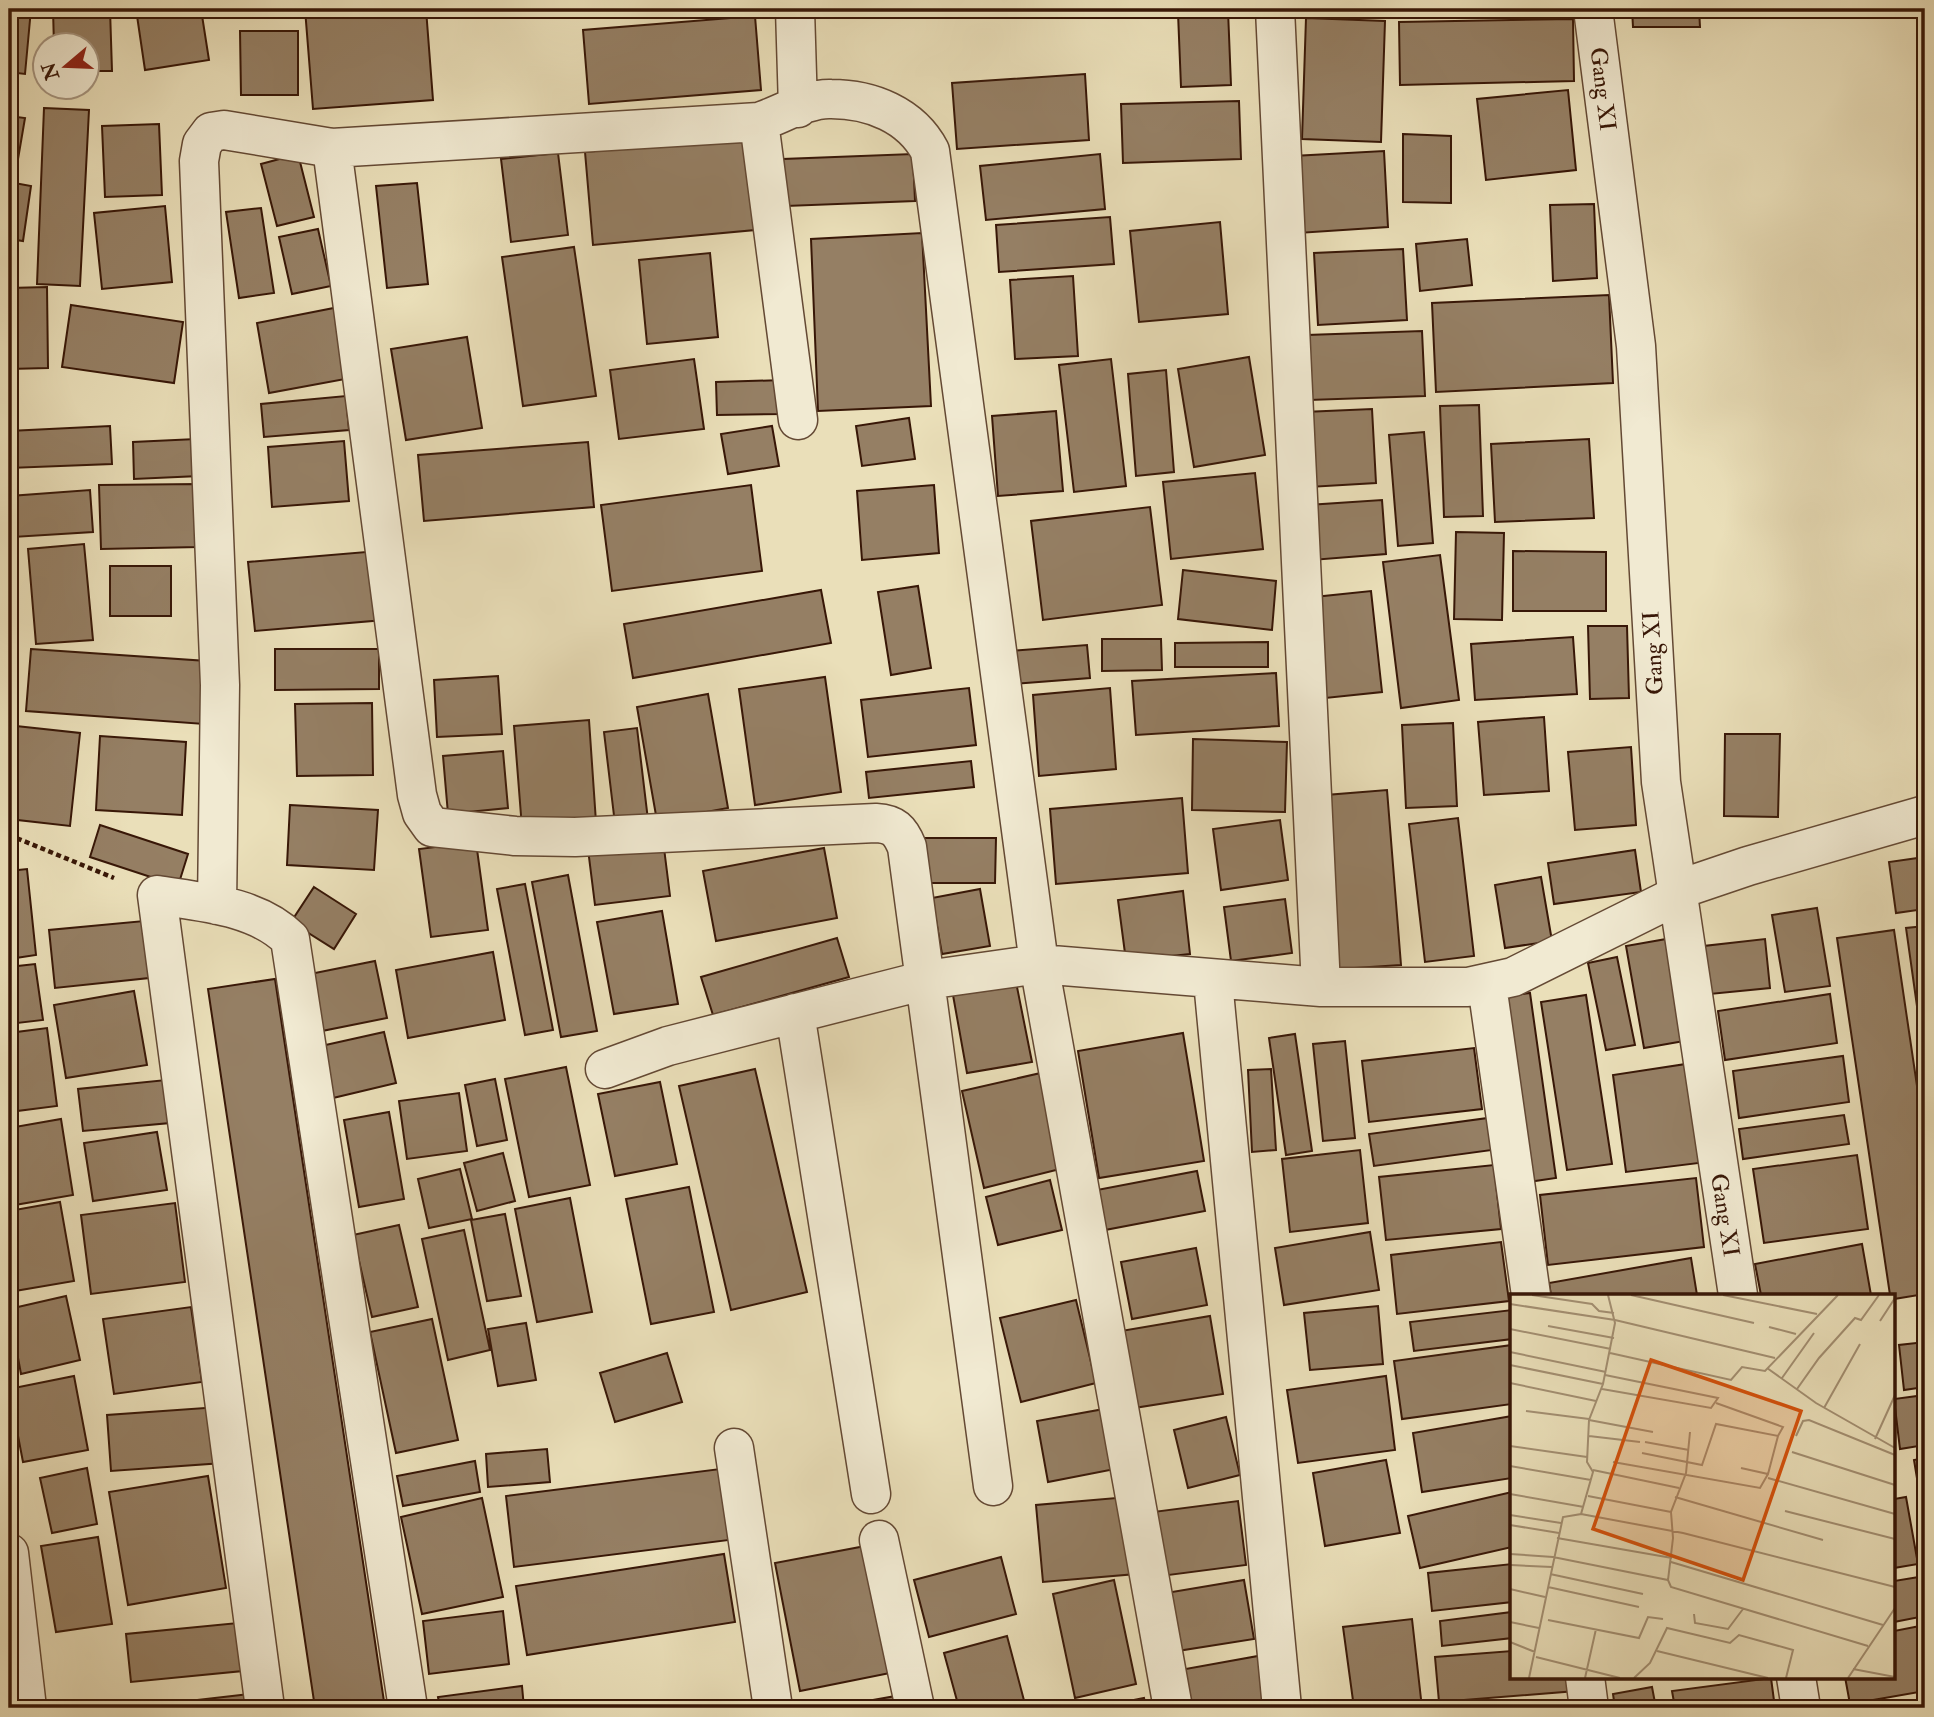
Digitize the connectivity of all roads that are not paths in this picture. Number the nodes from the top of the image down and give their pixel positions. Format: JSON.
{"nodes":[{"id":1,"x":795,"y":9,"type":"edge"},
{"id":2,"x":1275,"y":9,"type":"edge"},
{"id":3,"x":1593,"y":9,"type":"edge"},
{"id":4,"x":798,"y":108,"type":"junction"},
{"id":5,"x":759,"y":122,"type":"junction"},
{"id":6,"x":332,"y":148,"type":"junction"},
{"id":7,"x":798,"y":420,"type":"dead end"},
{"id":8,"x":1925,"y":815,"type":"edge"},
{"id":9,"x":1676,"y":896,"type":"junction"},
{"id":10,"x":217,"y":905,"type":"junction"},
{"id":11,"x":1039,"y":964,"type":"junction"},
{"id":12,"x":926,"y":980,"type":"junction"},
{"id":13,"x":1213,"y":981,"type":"junction"},
{"id":14,"x":1487,"y":985,"type":"junction"},
{"id":15,"x":1321,"y":987,"type":"junction"},
{"id":16,"x":795,"y":1013,"type":"junction"},
{"id":17,"x":605,"y":1069,"type":"dead end"},
{"id":18,"x":1531,"y":1294,"type":"edge"},
{"id":19,"x":1738,"y":1294,"type":"edge"},
{"id":20,"x":734,"y":1447,"type":"dead end"},
{"id":21,"x":993,"y":1486,"type":"dead end"},
{"id":22,"x":871,"y":1494,"type":"dead end"},
{"id":23,"x":879,"y":1540,"type":"dead end"},
{"id":24,"x":9,"y":1553,"type":"edge"},
{"id":25,"x":1585,"y":1678,"type":"edge"},
{"id":26,"x":1796,"y":1678,"type":"edge"},
{"id":27,"x":27,"y":1708,"type":"edge"},
{"id":28,"x":265,"y":1708,"type":"edge"},
{"id":29,"x":408,"y":1708,"type":"edge"},
{"id":30,"x":773,"y":1708,"type":"edge"},
{"id":31,"x":915,"y":1708,"type":"edge"},
{"id":32,"x":1173,"y":1708,"type":"edge"},
{"id":33,"x":1282,"y":1708,"type":"edge"},
{"id":34,"x":1589,"y":1708,"type":"edge"},
{"id":35,"x":1801,"y":1708,"type":"edge"}],
"edges":[{"from":1,"to":4,"type":"street"},
{"from":2,"to":15,"type":"street"},
{"from":3,"to":9,"type":"street","name":"Gang XI"},
{"from":4,"to":5,"type":"street"},
{"from":4,"to":11,"type":"street"},
{"from":5,"to":6,"type":"street"},
{"from":5,"to":7,"type":"street"},
{"from":6,"to":10,"type":"street"},
{"from":6,"to":12,"type":"street"},
{"from":8,"to":9,"type":"street"},
{"from":9,"to":14,"type":"street"},
{"from":9,"to":19,"type":"street","name":"Gang XI"},
{"from":10,"to":28,"type":"street"},
{"from":10,"to":29,"type":"street"},
{"from":11,"to":12,"type":"street"},
{"from":11,"to":13,"type":"street"},
{"from":11,"to":32,"type":"street"},
{"from":12,"to":16,"type":"street"},
{"from":12,"to":21,"type":"street"},
{"from":13,"to":15,"type":"street"},
{"from":13,"to":33,"type":"street"},
{"from":14,"to":15,"type":"street"},
{"from":14,"to":18,"type":"street"},
{"from":16,"to":17,"type":"street"},
{"from":16,"to":22,"type":"street"},
{"from":20,"to":30,"type":"street"},
{"from":23,"to":31,"type":"street"},
{"from":24,"to":27,"type":"street"},
{"from":25,"to":34,"type":"street"},
{"from":26,"to":35,"type":"street"}]}
